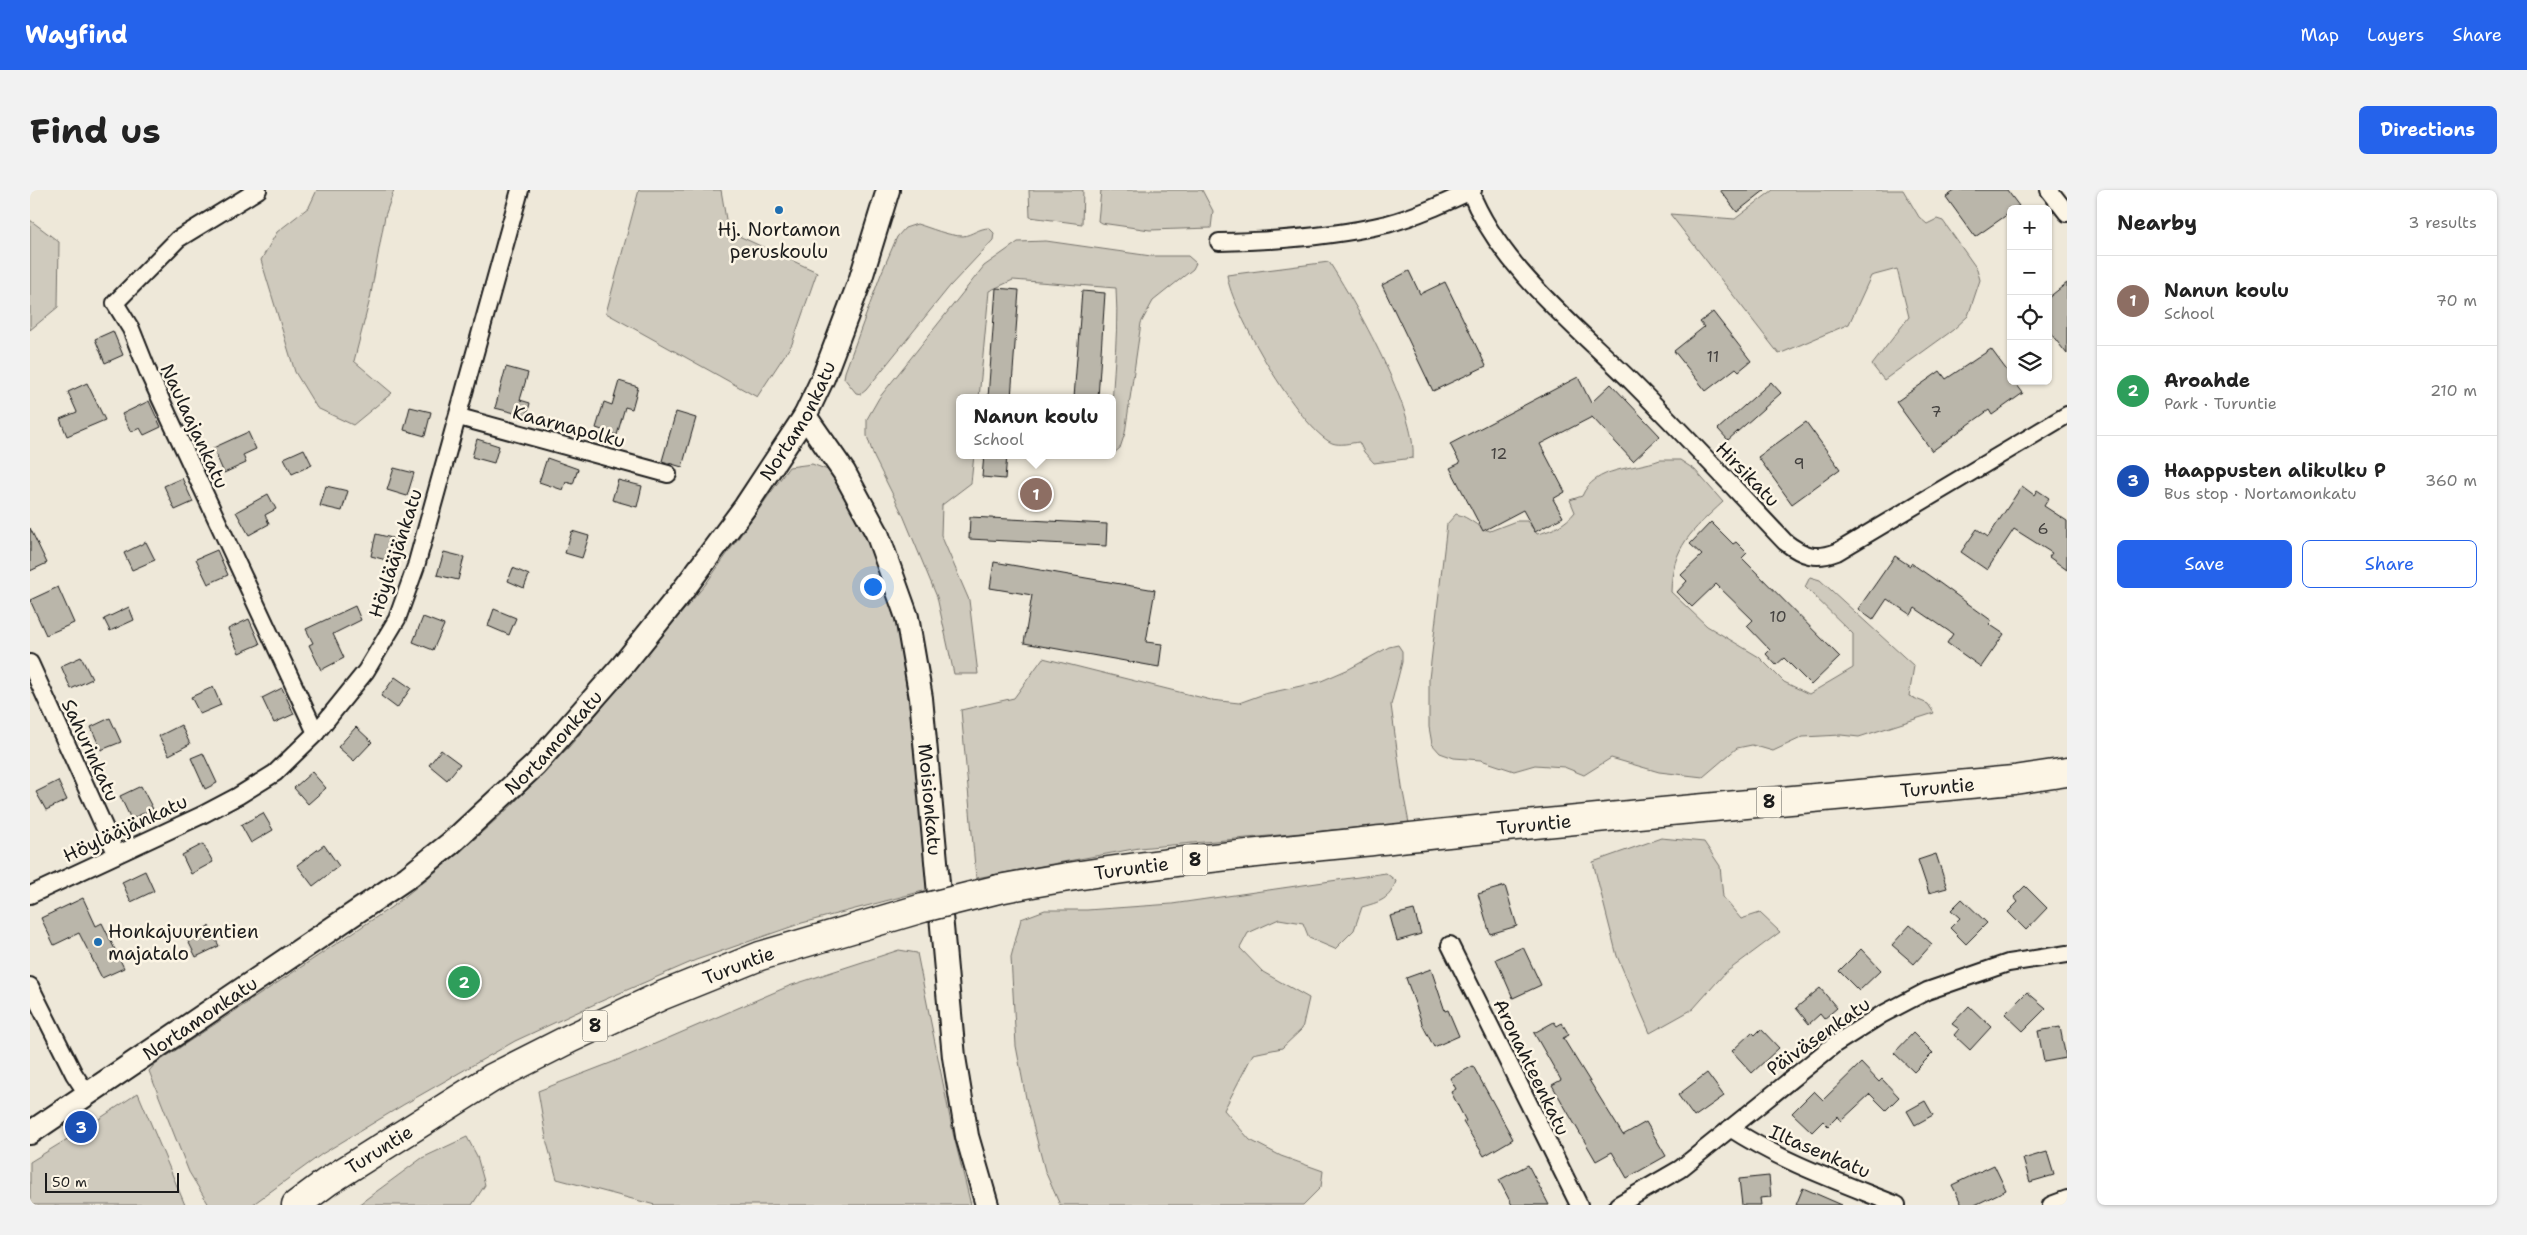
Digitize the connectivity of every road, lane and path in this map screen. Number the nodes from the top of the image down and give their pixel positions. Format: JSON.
{"nodes":[{"id":1,"x":258,"y":190,"type":"edge"},
{"id":2,"x":520,"y":190,"type":"edge"},
{"id":3,"x":888,"y":190,"type":"edge"},
{"id":4,"x":2049,"y":190,"type":"edge"},
{"id":5,"x":1471,"y":191,"type":"edge"},
{"id":6,"x":2067,"y":213,"type":"edge"},
{"id":7,"x":1219,"y":242,"type":"dead end"},
{"id":8,"x":2067,"y":415,"type":"edge"},
{"id":9,"x":805,"y":416,"type":"junction"},
{"id":10,"x":459,"y":417,"type":"junction"},
{"id":11,"x":668,"y":474,"type":"dead end"},
{"id":12,"x":30,"y":663,"type":"edge"},
{"id":13,"x":316,"y":733,"type":"junction"},
{"id":14,"x":2067,"y":772,"type":"edge"},
{"id":15,"x":116,"y":853,"type":"junction"},
{"id":16,"x":30,"y":895,"type":"edge"},
{"id":17,"x":1450,"y":945,"type":"dead end"},
{"id":18,"x":2067,"y":954,"type":"edge"},
{"id":19,"x":30,"y":986,"type":"edge"},
{"id":20,"x":88,"y":1094,"type":"junction"},
{"id":21,"x":1730,"y":1128,"type":"junction"},
{"id":22,"x":30,"y":1133,"type":"edge"},
{"id":23,"x":2067,"y":1199,"type":"edge"},
{"id":24,"x":296,"y":1205,"type":"edge"},
{"id":25,"x":988,"y":1205,"type":"edge"},
{"id":26,"x":1579,"y":1205,"type":"edge"},
{"id":27,"x":1618,"y":1205,"type":"edge"},
{"id":28,"x":1897,"y":1205,"type":"edge"},
{"id":29,"x":2051,"y":1205,"type":"edge"}],
"edges":[{"from":1,"to":13,"type":"street","name":"Naulaajankatu"},
{"from":2,"to":10,"type":"street","name":"Höylääjänkatu"},
{"from":3,"to":9,"type":"main road","name":"Nortamonkatu"},
{"from":4,"to":6,"type":"street"},
{"from":5,"to":7,"type":"street"},
{"from":5,"to":8,"type":"street","name":"Hirsikatu"},
{"from":9,"to":20,"type":"main road","name":"Nortamonkatu"},
{"from":9,"to":25,"type":"main road","name":"Moisionkatu"},
{"from":10,"to":11,"type":"street","name":"Kaarnapolku"},
{"from":10,"to":13,"type":"street","name":"Höylääjänkatu"},
{"from":12,"to":15,"type":"street","name":"Sahurinkatu"},
{"from":13,"to":15,"type":"street","name":"Höylääjänkatu"},
{"from":14,"to":24,"type":"highway","name":"Turuntie","number":"8","bridge":true},
{"from":15,"to":16,"type":"street","name":"Höylääjänkatu"},
{"from":17,"to":26,"type":"street","name":"Aronahteenkatu"},
{"from":18,"to":21,"type":"street","name":"Päiväsenkatu"},
{"from":19,"to":20,"type":"street"},
{"from":20,"to":22,"type":"main road","name":"Nortamonkatu"},
{"from":21,"to":27,"type":"street","name":"Päiväsenkatu"},
{"from":21,"to":28,"type":"street","name":"Iltasenkatu"},
{"from":23,"to":29,"type":"street"}]}
